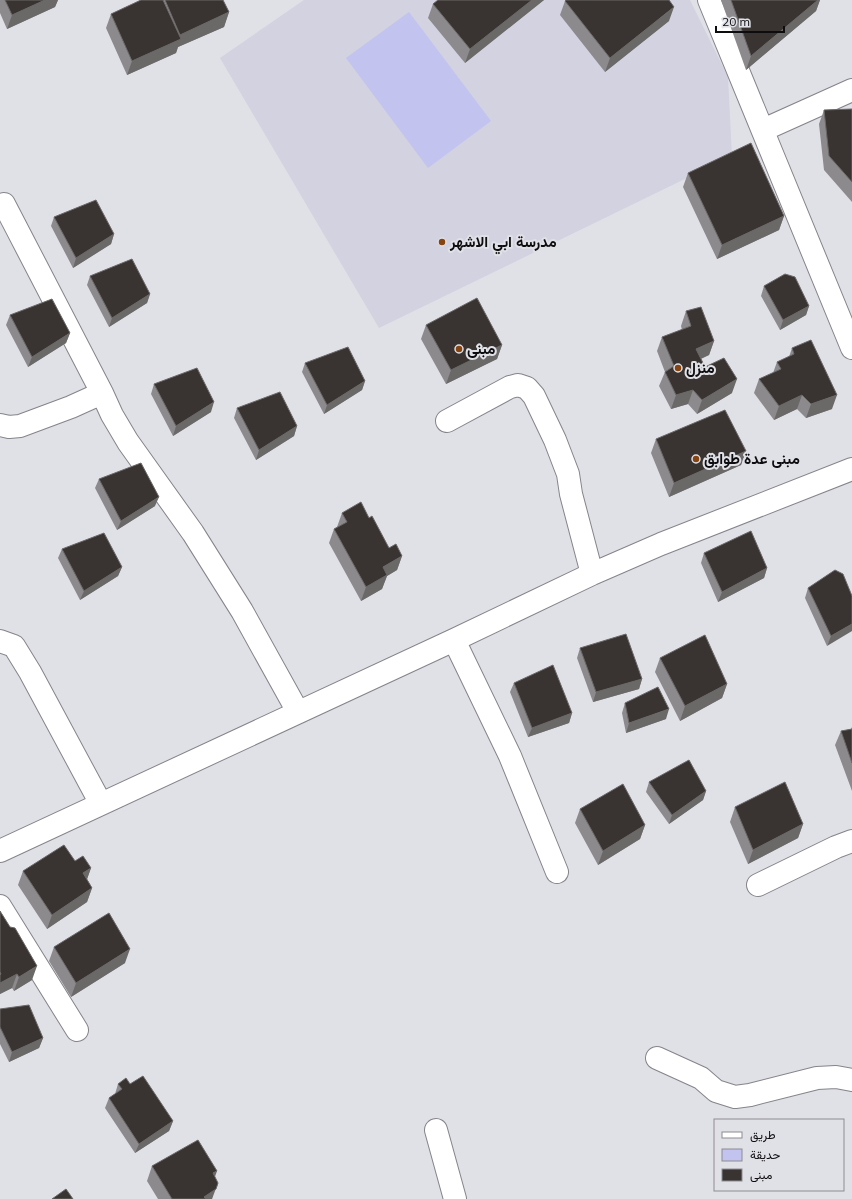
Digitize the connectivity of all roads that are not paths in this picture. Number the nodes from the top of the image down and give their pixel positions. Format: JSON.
{"nodes":[{"id":1,"x":709,"y":0,"type":"edge"},
{"id":2,"x":852,"y":90,"type":"edge"},
{"id":3,"x":763,"y":130,"type":"junction"},
{"id":4,"x":4,"y":204,"type":"dead end"},
{"id":5,"x":852,"y":348,"type":"edge"},
{"id":6,"x":102,"y":393,"type":"junction"},
{"id":7,"x":447,"y":421,"type":"dead end"},
{"id":8,"x":0,"y":425,"type":"edge"},
{"id":9,"x":852,"y":469,"type":"edge"},
{"id":10,"x":592,"y":574,"type":"junction"},
{"id":11,"x":454,"y":640,"type":"junction"},
{"id":12,"x":0,"y":641,"type":"edge"},
{"id":13,"x":298,"y":712,"type":"junction"},
{"id":14,"x":100,"y":804,"type":"junction"},
{"id":15,"x":852,"y":841,"type":"edge"},
{"id":16,"x":0,"y":851,"type":"edge"},
{"id":17,"x":557,"y":872,"type":"dead end"},
{"id":18,"x":758,"y":885,"type":"dead end"},
{"id":19,"x":0,"y":906,"type":"edge"},
{"id":20,"x":77,"y":1030,"type":"dead end"},
{"id":21,"x":657,"y":1058,"type":"dead end"},
{"id":22,"x":852,"y":1080,"type":"edge"},
{"id":23,"x":436,"y":1130,"type":"dead end"},
{"id":24,"x":455,"y":1199,"type":"edge"}],
"edges":[{"from":1,"to":3,"type":"street"},
{"from":2,"to":3,"type":"street"},
{"from":3,"to":5,"type":"street"},
{"from":4,"to":6,"type":"street"},
{"from":6,"to":8,"type":"street"},
{"from":6,"to":13,"type":"street"},
{"from":7,"to":10,"type":"street"},
{"from":9,"to":10,"type":"street"},
{"from":10,"to":11,"type":"street"},
{"from":11,"to":13,"type":"street"},
{"from":11,"to":17,"type":"street"},
{"from":12,"to":14,"type":"street"},
{"from":13,"to":14,"type":"street"},
{"from":14,"to":16,"type":"street"},
{"from":15,"to":18,"type":"street"},
{"from":19,"to":20,"type":"street"},
{"from":21,"to":22,"type":"street"},
{"from":23,"to":24,"type":"street"}]}
